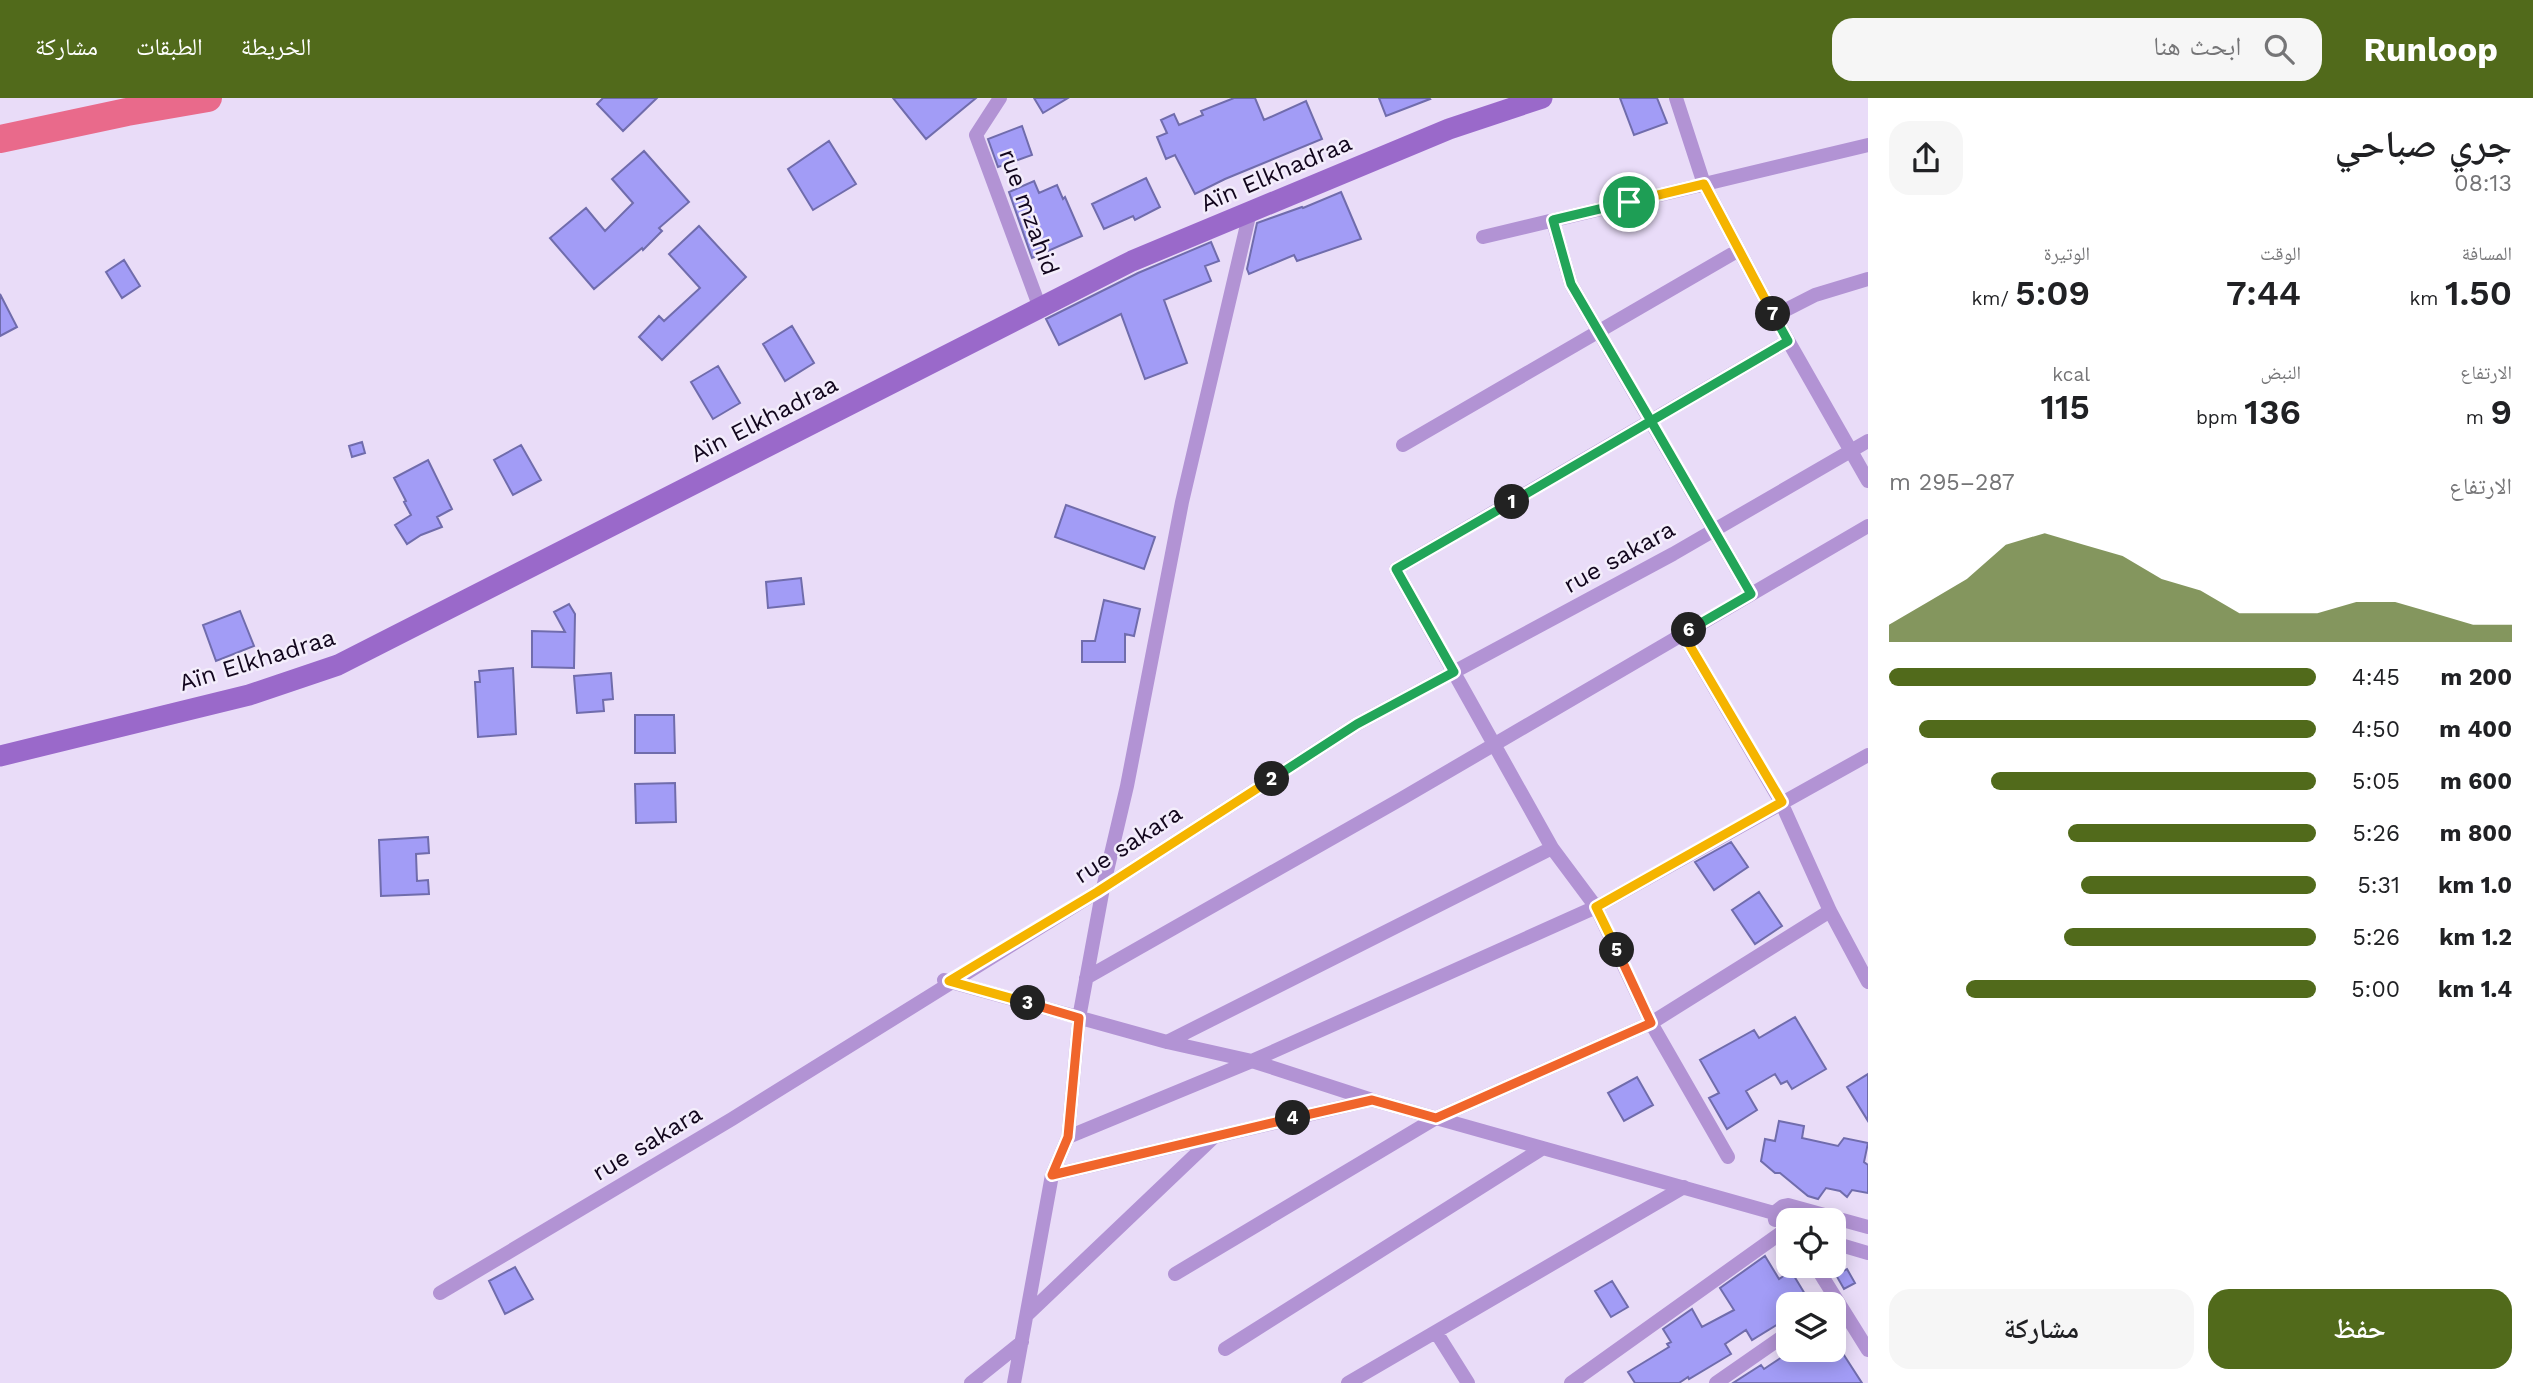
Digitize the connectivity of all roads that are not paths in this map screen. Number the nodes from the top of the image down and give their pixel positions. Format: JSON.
{"nodes":[{"id":1,"x":1000,"y":98,"type":"edge"},
{"id":2,"x":1542,"y":98,"type":"edge"},
{"id":3,"x":1676,"y":98,"type":"edge"},
{"id":4,"x":1868,"y":145,"type":"edge"},
{"id":5,"x":1704,"y":184,"type":"junction"},
{"id":6,"x":1250,"y":212,"type":"junction"},
{"id":7,"x":1553,"y":220,"type":"junction"},
{"id":8,"x":1483,"y":237,"type":"dead end"},
{"id":9,"x":1739,"y":250,"type":"junction"},
{"id":10,"x":1868,"y":279,"type":"edge"},
{"id":11,"x":1040,"y":308,"type":"junction"},
{"id":12,"x":1774,"y":316,"type":"junction"},
{"id":13,"x":1599,"y":332,"type":"junction"},
{"id":14,"x":1788,"y":341,"type":"junction"},
{"id":15,"x":1651,"y":421,"type":"junction"},
{"id":16,"x":1868,"y":441,"type":"edge"},
{"id":17,"x":1403,"y":445,"type":"dead end"},
{"id":18,"x":1851,"y":451,"type":"junction"},
{"id":19,"x":1868,"y":481,"type":"edge"},
{"id":20,"x":1868,"y":526,"type":"edge"},
{"id":21,"x":1714,"y":530,"type":"junction"},
{"id":22,"x":1751,"y":594,"type":"junction"},
{"id":23,"x":1683,"y":634,"type":"junction"},
{"id":24,"x":1454,"y":672,"type":"junction"},
{"id":25,"x":1494,"y":744,"type":"junction"},
{"id":26,"x":1868,"y":755,"type":"edge"},
{"id":27,"x":0,"y":756,"type":"edge"},
{"id":28,"x":1782,"y":802,"type":"junction"},
{"id":29,"x":1552,"y":848,"type":"junction"},
{"id":30,"x":1103,"y":888,"type":"junction"},
{"id":31,"x":1596,"y":907,"type":"junction"},
{"id":32,"x":1830,"y":911,"type":"junction"},
{"id":33,"x":1086,"y":978,"type":"junction"},
{"id":34,"x":943,"y":980,"type":"junction"},
{"id":35,"x":1868,"y":982,"type":"edge"},
{"id":36,"x":1079,"y":1018,"type":"junction"},
{"id":37,"x":1651,"y":1023,"type":"junction"},
{"id":38,"x":1167,"y":1042,"type":"junction"},
{"id":39,"x":1252,"y":1061,"type":"junction"},
{"id":40,"x":1372,"y":1100,"type":"junction"},
{"id":41,"x":1436,"y":1118,"type":"junction"},
{"id":42,"x":1215,"y":1136,"type":"junction"},
{"id":43,"x":1068,"y":1137,"type":"junction"},
{"id":44,"x":1543,"y":1148,"type":"junction"},
{"id":45,"x":1728,"y":1157,"type":"dead end"},
{"id":46,"x":1052,"y":1175,"type":"junction"},
{"id":47,"x":1684,"y":1187,"type":"junction"},
{"id":48,"x":1774,"y":1213,"type":"junction"},
{"id":49,"x":1776,"y":1223,"type":"edge"},
{"id":50,"x":1868,"y":1227,"type":"edge"},
{"id":51,"x":1776,"y":1239,"type":"edge"},
{"id":52,"x":1846,"y":1247,"type":"edge"},
{"id":53,"x":1868,"y":1253,"type":"edge"},
{"id":54,"x":1175,"y":1274,"type":"dead end"},
{"id":55,"x":440,"y":1293,"type":"dead end"},
{"id":56,"x":1027,"y":1315,"type":"junction"},
{"id":57,"x":1846,"y":1319,"type":"edge"},
{"id":58,"x":1436,"y":1332,"type":"junction"},
{"id":59,"x":1776,"y":1341,"type":"edge"},
{"id":60,"x":1022,"y":1342,"type":"junction"},
{"id":61,"x":1225,"y":1349,"type":"dead end"},
{"id":62,"x":1868,"y":1350,"type":"edge"},
{"id":63,"x":971,"y":1383,"type":"edge"},
{"id":64,"x":1014,"y":1383,"type":"edge"},
{"id":65,"x":1348,"y":1383,"type":"edge"},
{"id":66,"x":1468,"y":1383,"type":"edge"},
{"id":67,"x":1571,"y":1383,"type":"edge"},
{"id":68,"x":1716,"y":1383,"type":"edge"}],
"edges":[{"from":1,"to":11,"type":"street","name":"rue mzahid"},
{"from":2,"to":6,"type":"main road","name":"Aïn Elkhadraa"},
{"from":3,"to":5,"type":"street"},
{"from":4,"to":5,"type":"street"},
{"from":5,"to":7,"type":"street"},
{"from":5,"to":9,"type":"street"},
{"from":6,"to":11,"type":"main road","name":"Aïn Elkhadraa"},
{"from":6,"to":30,"type":"street"},
{"from":7,"to":8,"type":"street"},
{"from":7,"to":13,"type":"street"},
{"from":9,"to":12,"type":"street"},
{"from":9,"to":13,"type":"street"},
{"from":10,"to":12,"type":"street"},
{"from":11,"to":27,"type":"main road","name":"Aïn Elkhadraa"},
{"from":12,"to":14,"type":"street"},
{"from":13,"to":15,"type":"street"},
{"from":13,"to":17,"type":"street"},
{"from":14,"to":15,"type":"street"},
{"from":14,"to":18,"type":"street"},
{"from":15,"to":21,"type":"street"},
{"from":15,"to":24,"type":"street"},
{"from":16,"to":18,"type":"street","name":"rue sakara"},
{"from":18,"to":19,"type":"street"},
{"from":18,"to":21,"type":"street","name":"rue sakara"},
{"from":20,"to":22,"type":"street"},
{"from":21,"to":22,"type":"street"},
{"from":21,"to":24,"type":"street","name":"rue sakara"},
{"from":22,"to":23,"type":"street"},
{"from":23,"to":25,"type":"street"},
{"from":23,"to":28,"type":"street"},
{"from":24,"to":25,"type":"street"},
{"from":24,"to":30,"type":"street","name":"rue sakara"},
{"from":25,"to":29,"type":"street"},
{"from":25,"to":33,"type":"street"},
{"from":26,"to":28,"type":"street"},
{"from":28,"to":31,"type":"street"},
{"from":28,"to":32,"type":"street"},
{"from":29,"to":31,"type":"street"},
{"from":29,"to":38,"type":"street"},
{"from":30,"to":33,"type":"street"},
{"from":30,"to":34,"type":"street","name":"rue sakara"},
{"from":31,"to":37,"type":"street"},
{"from":31,"to":39,"type":"street"},
{"from":32,"to":35,"type":"street"},
{"from":32,"to":37,"type":"street"},
{"from":33,"to":36,"type":"street"},
{"from":34,"to":36,"type":"street"},
{"from":34,"to":55,"type":"street","name":"rue sakara"},
{"from":36,"to":38,"type":"street"},
{"from":36,"to":43,"type":"street"},
{"from":37,"to":41,"type":"street"},
{"from":37,"to":45,"type":"street"},
{"from":38,"to":39,"type":"street"},
{"from":39,"to":40,"type":"street"},
{"from":39,"to":43,"type":"street"},
{"from":40,"to":41,"type":"street"},
{"from":40,"to":42,"type":"street"},
{"from":41,"to":44,"type":"street"},
{"from":41,"to":54,"type":"street"},
{"from":42,"to":46,"type":"street"},
{"from":42,"to":56,"type":"street"},
{"from":43,"to":46,"type":"street"},
{"from":44,"to":47,"type":"street"},
{"from":44,"to":61,"type":"street"},
{"from":46,"to":56,"type":"street"},
{"from":47,"to":48,"type":"street"},
{"from":47,"to":58,"type":"street"},
{"from":48,"to":49,"type":"street"},
{"from":48,"to":50,"type":"street"},
{"from":51,"to":67,"type":"street"},
{"from":52,"to":53,"type":"street"},
{"from":56,"to":60,"type":"street"},
{"from":57,"to":62,"type":"street"},
{"from":58,"to":65,"type":"street"},
{"from":58,"to":66,"type":"street"},
{"from":59,"to":68,"type":"street"},
{"from":60,"to":63,"type":"street"},
{"from":60,"to":64,"type":"street"}]}
